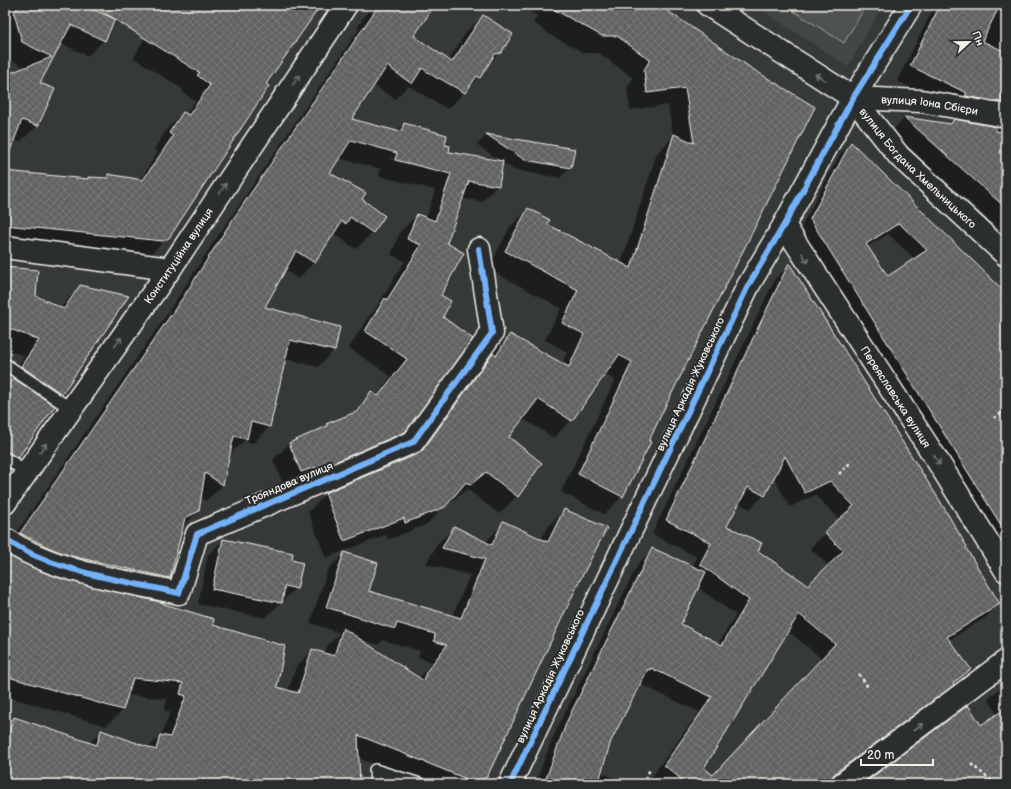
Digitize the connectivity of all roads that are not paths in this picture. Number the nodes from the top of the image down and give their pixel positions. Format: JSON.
{"nodes":[{"id":1,"x":346,"y":5,"type":"edge"},
{"id":2,"x":708,"y":5,"type":"edge"},
{"id":3,"x":911,"y":5,"type":"edge"},
{"id":4,"x":853,"y":98,"type":"junction"},
{"id":5,"x":1006,"y":116,"type":"edge"},
{"id":6,"x":784,"y":225,"type":"junction"},
{"id":7,"x":5,"y":246,"type":"edge"},
{"id":8,"x":479,"y":249,"type":"dead end"},
{"id":9,"x":1006,"y":255,"type":"edge"},
{"id":10,"x":170,"y":269,"type":"junction"},
{"id":11,"x":5,"y":364,"type":"edge"},
{"id":12,"x":71,"y":409,"type":"junction"},
{"id":13,"x":5,"y":458,"type":"edge"},
{"id":14,"x":27,"y":472,"type":"junction"},
{"id":15,"x":5,"y":503,"type":"edge"},
{"id":16,"x":5,"y":539,"type":"edge"},
{"id":17,"x":1006,"y":571,"type":"edge"},
{"id":18,"x":1006,"y":661,"type":"edge"},
{"id":19,"x":376,"y":784,"type":"edge"},
{"id":20,"x":420,"y":784,"type":"edge"},
{"id":21,"x":510,"y":784,"type":"edge"},
{"id":22,"x":842,"y":784,"type":"edge"}],
"edges":[{"from":10,"to":1,"type":"street","name":"Конституційна вулиця","one_way":true},
{"from":4,"to":2,"type":"street","name":"вулиця Богдана Хмельницького","one_way":true},
{"from":3,"to":4,"type":"street","name":"вулиця Аркадія Жуковського"},
{"from":4,"to":5,"type":"street","name":"вулиця Іона Сбієри"},
{"from":4,"to":6,"type":"street","name":"вулиця Аркадія Жуковського"},
{"from":4,"to":9,"type":"street","name":"вулиця Богдана Хмельницького"},
{"from":6,"to":17,"type":"street","name":"Переяславська вулиця","one_way":true},
{"from":6,"to":21,"type":"street","name":"вулиця Аркадія Жуковського"},
{"from":7,"to":10,"type":"street"},
{"from":8,"to":16,"type":"street","name":"Трояндова вулиця"},
{"from":12,"to":10,"type":"street","name":"Конституційна вулиця","one_way":true},
{"from":11,"to":12,"type":"lane"},
{"from":14,"to":12,"type":"street","name":"Конституційна вулиця","one_way":true},
{"from":13,"to":14,"type":"lane"},
{"from":14,"to":15,"type":"street","name":"Конституційна вулиця"},
{"from":22,"to":18,"type":"street","one_way":true},
{"from":19,"to":20,"type":"lane"}]}
